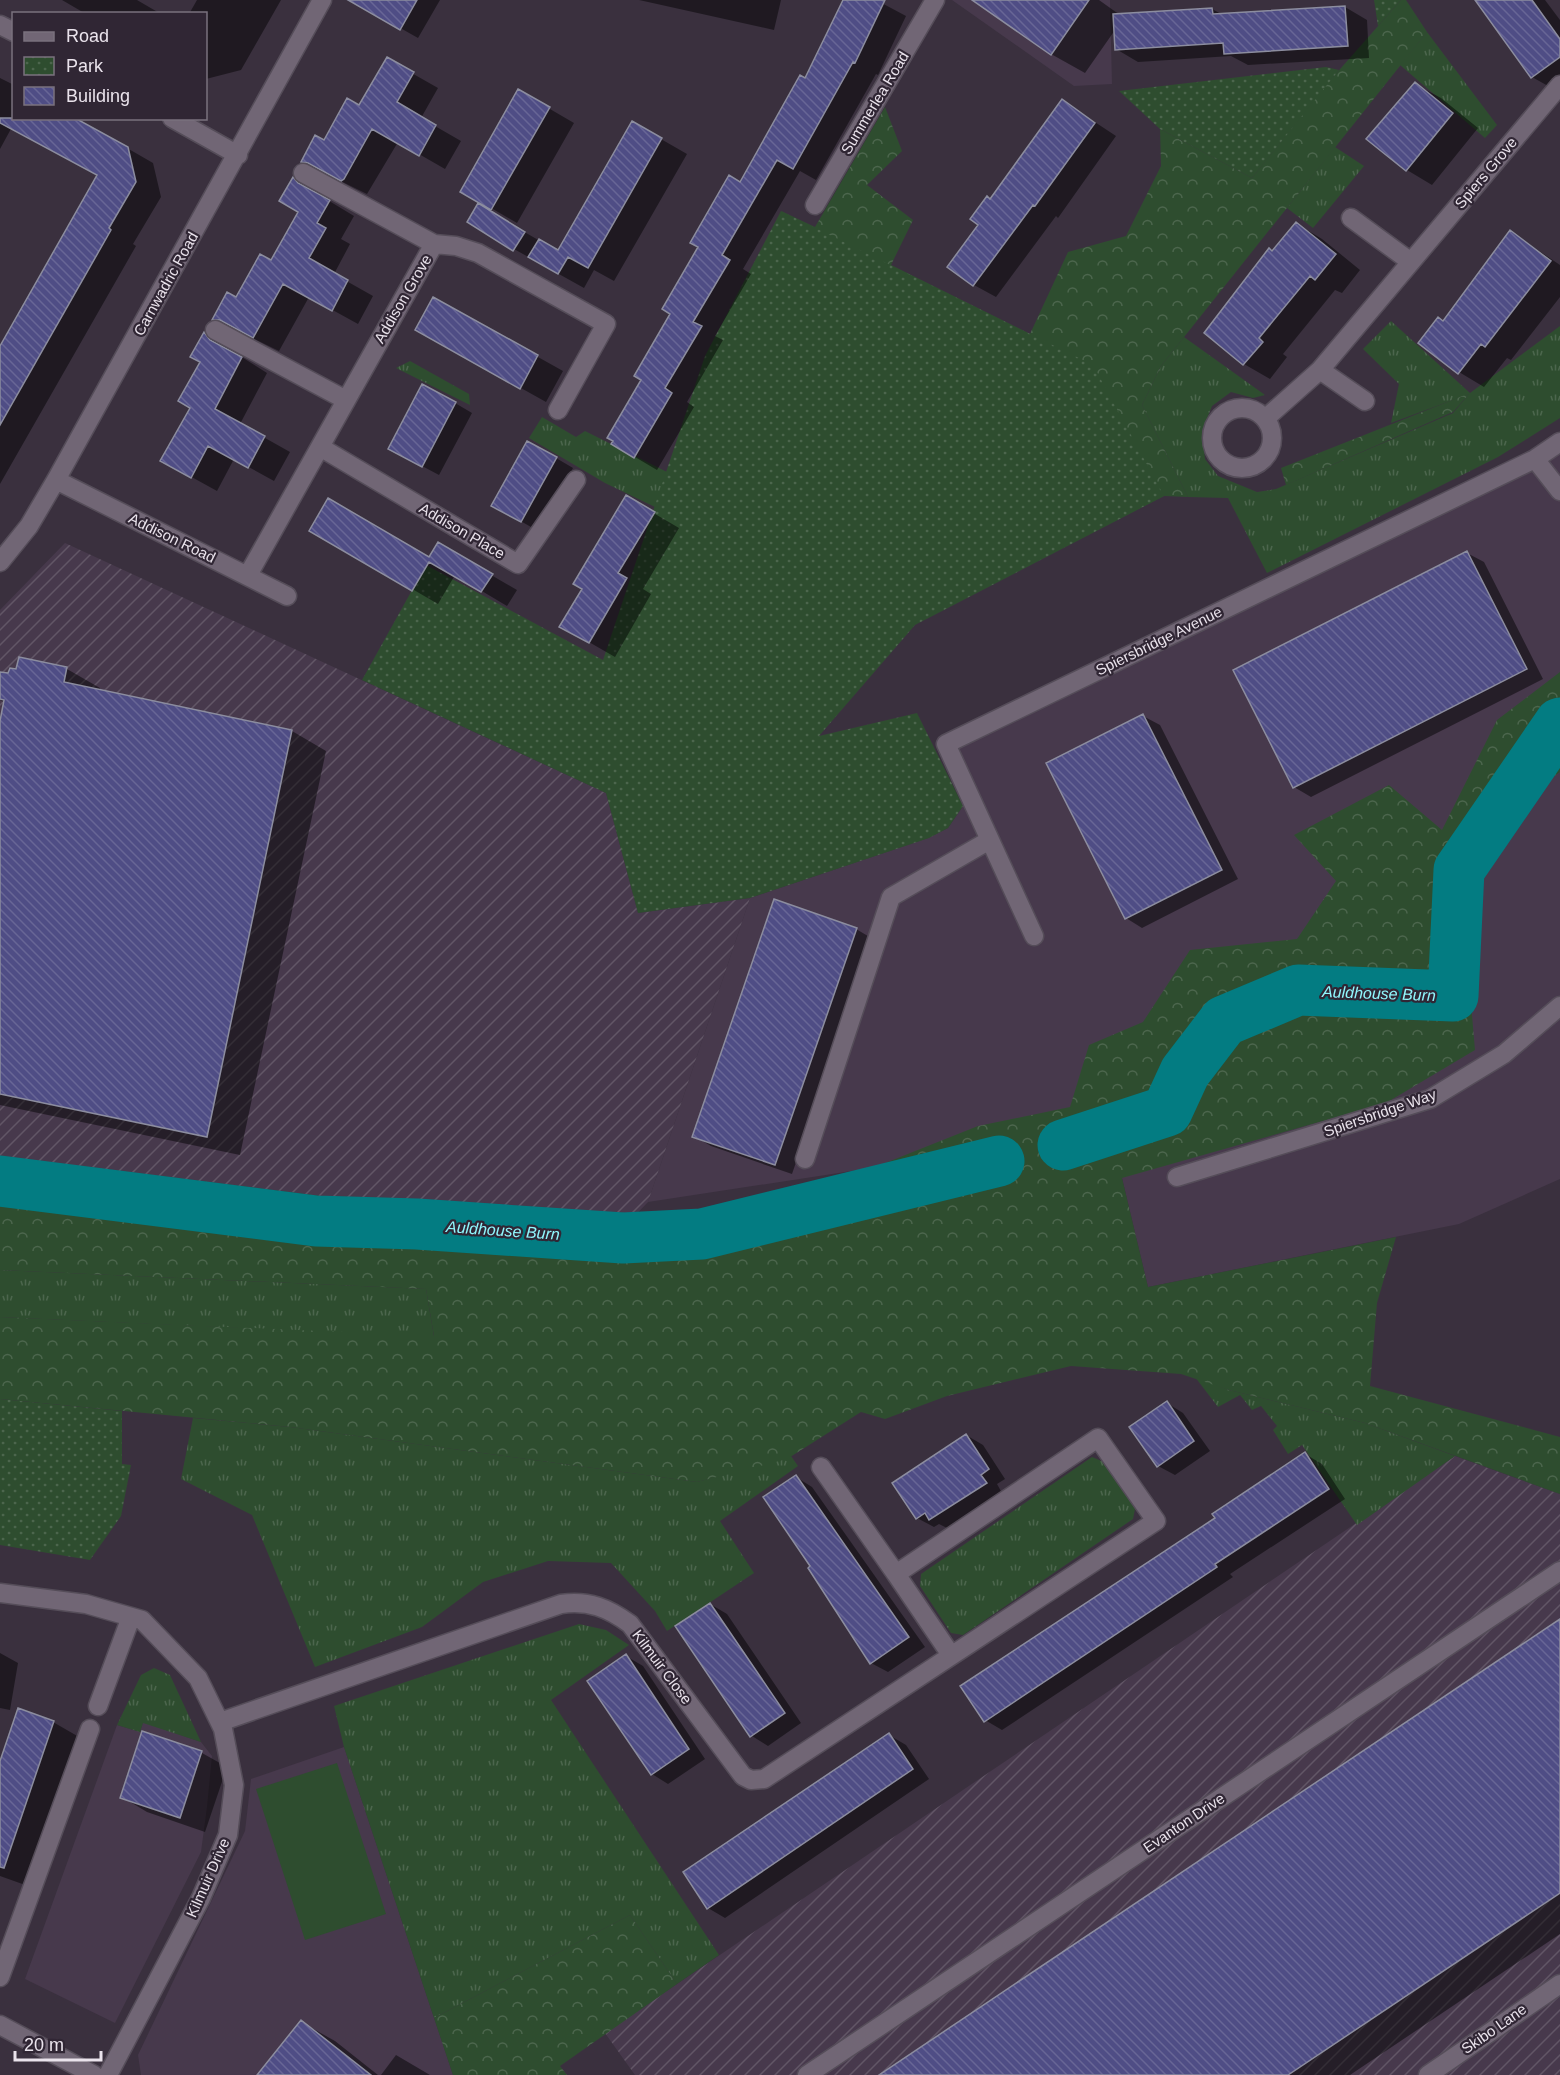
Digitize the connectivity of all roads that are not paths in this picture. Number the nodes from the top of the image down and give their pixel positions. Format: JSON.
{"nodes":[{"id":1,"x":322,"y":0,"type":"edge"},
{"id":2,"x":934,"y":0,"type":"edge"},
{"id":3,"x":1560,"y":84,"type":"edge"},
{"id":4,"x":176,"y":120,"type":"edge"},
{"id":5,"x":238,"y":155,"type":"junction"},
{"id":6,"x":303,"y":173,"type":"dead end"},
{"id":7,"x":815,"y":205,"type":"dead end"},
{"id":8,"x":1351,"y":218,"type":"dead end"},
{"id":9,"x":434,"y":244,"type":"junction"},
{"id":10,"x":1411,"y":262,"type":"junction"},
{"id":11,"x":215,"y":330,"type":"dead end"},
{"id":12,"x":1320,"y":370,"type":"junction"},
{"id":13,"x":346,"y":400,"type":"junction"},
{"id":14,"x":1365,"y":401,"type":"dead end"},
{"id":15,"x":558,"y":410,"type":"dead end"},
{"id":16,"x":1266,"y":418,"type":"dead end"},
{"id":17,"x":1560,"y":442,"type":"edge"},
{"id":18,"x":320,"y":447,"type":"junction"},
{"id":19,"x":1535,"y":459,"type":"junction"},
{"id":20,"x":56,"y":480,"type":"junction"},
{"id":21,"x":576,"y":480,"type":"dead end"},
{"id":22,"x":1560,"y":491,"type":"edge"},
{"id":23,"x":0,"y":562,"type":"edge"},
{"id":24,"x":248,"y":575,"type":"junction"},
{"id":25,"x":287,"y":596,"type":"dead end"},
{"id":26,"x":988,"y":840,"type":"junction"},
{"id":27,"x":1034,"y":936,"type":"dead end"},
{"id":28,"x":1560,"y":1006,"type":"edge"},
{"id":29,"x":805,"y":1159,"type":"dead end"},
{"id":30,"x":1178,"y":1177,"type":"dead end"},
{"id":31,"x":821,"y":1467,"type":"dead end"},
{"id":32,"x":1560,"y":1571,"type":"edge"},
{"id":33,"x":896,"y":1574,"type":"junction"},
{"id":34,"x":0,"y":1593,"type":"edge"},
{"id":35,"x":131,"y":1617,"type":"junction"},
{"id":36,"x":951,"y":1655,"type":"junction"},
{"id":37,"x":98,"y":1707,"type":"dead end"},
{"id":38,"x":219,"y":1722,"type":"junction"},
{"id":39,"x":90,"y":1729,"type":"dead end"},
{"id":40,"x":0,"y":1977,"type":"edge"},
{"id":41,"x":1560,"y":1984,"type":"edge"},
{"id":42,"x":0,"y":2025,"type":"edge"},
{"id":43,"x":94,"y":2075,"type":"edge"},
{"id":44,"x":108,"y":2075,"type":"edge"},
{"id":45,"x":807,"y":2075,"type":"edge"},
{"id":46,"x":1428,"y":2075,"type":"edge"}],
"edges":[{"from":1,"to":5,"type":"street","name":"Carnwadric Road"},
{"from":2,"to":7,"type":"street","name":"Summerlea Road"},
{"from":3,"to":10,"type":"street","name":"Spiers Grove"},
{"from":4,"to":5,"type":"street"},
{"from":5,"to":20,"type":"street","name":"Carnwadric Road"},
{"from":6,"to":9,"type":"street"},
{"from":8,"to":10,"type":"street"},
{"from":9,"to":13,"type":"street","name":"Addison Grove"},
{"from":9,"to":15,"type":"street","name":"Addison Grove"},
{"from":10,"to":12,"type":"street","name":"Spiers Grove"},
{"from":11,"to":13,"type":"street"},
{"from":12,"to":14,"type":"street"},
{"from":12,"to":16,"type":"street","name":"Spiers Grove"},
{"from":13,"to":18,"type":"street","name":"Addison Grove"},
{"from":17,"to":19,"type":"street","name":"Spiersbridge Avenue"},
{"from":18,"to":21,"type":"street","name":"Addison Place"},
{"from":18,"to":24,"type":"street","name":"Addison Grove"},
{"from":19,"to":22,"type":"street"},
{"from":19,"to":26,"type":"street","name":"Spiersbridge Avenue"},
{"from":20,"to":23,"type":"street","name":"Carnwadric Road"},
{"from":20,"to":24,"type":"street","name":"Addison Road"},
{"from":24,"to":25,"type":"street","name":"Addison Road"},
{"from":26,"to":27,"type":"street","name":"Spiersbridge Avenue"},
{"from":26,"to":29,"type":"street"},
{"from":28,"to":30,"type":"street","name":"Spiersbridge Way"},
{"from":31,"to":33,"type":"street"},
{"from":32,"to":45,"type":"street","name":"Evanton Drive"},
{"from":33,"to":36,"type":"street"},
{"from":33,"to":36,"type":"street","name":"Kilmuir Close"},
{"from":34,"to":35,"type":"street","name":"Kilmuir Drive"},
{"from":35,"to":37,"type":"street"},
{"from":35,"to":38,"type":"street","name":"Kilmuir Drive"},
{"from":36,"to":38,"type":"street","name":"Kilmuir Close"},
{"from":38,"to":44,"type":"street","name":"Kilmuir Drive"},
{"from":39,"to":40,"type":"street"},
{"from":41,"to":46,"type":"street","name":"Skibo Lane"},
{"from":42,"to":43,"type":"street"}]}
